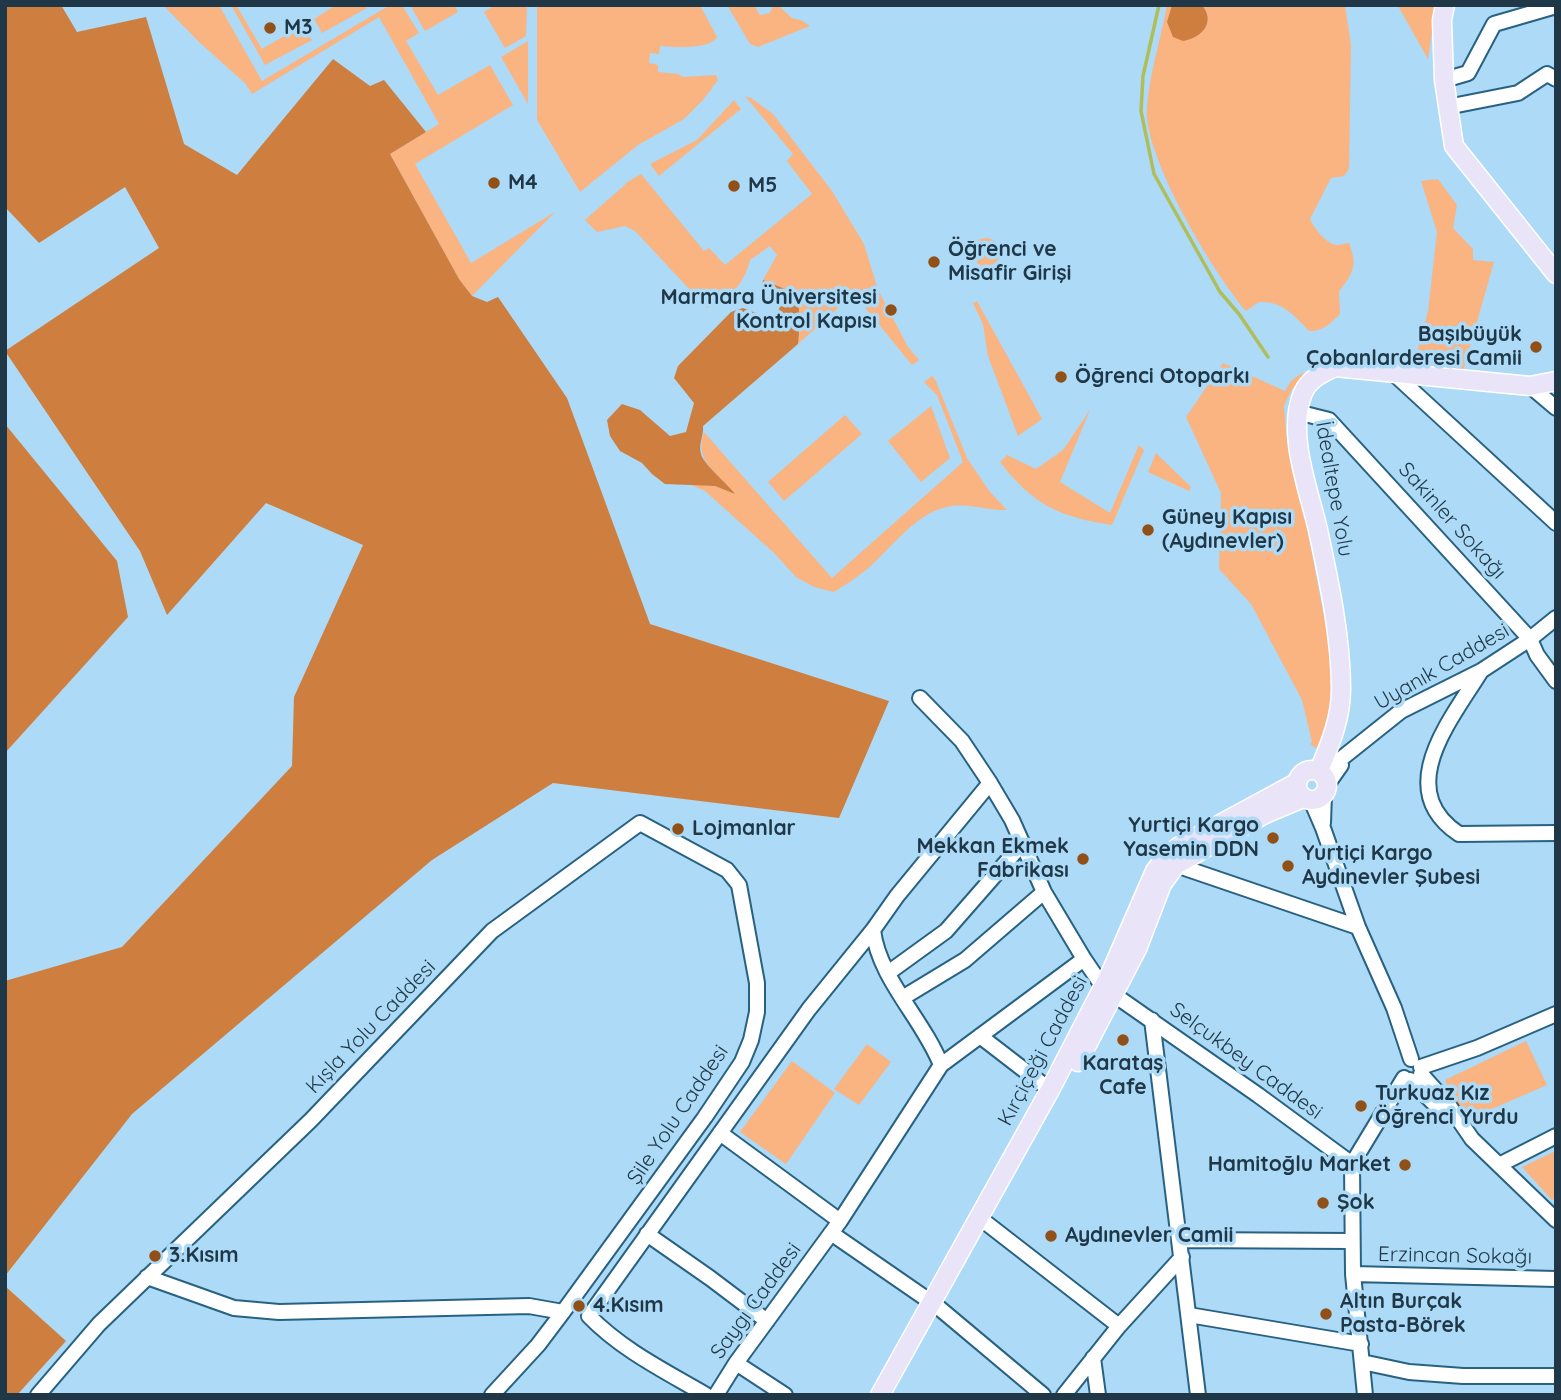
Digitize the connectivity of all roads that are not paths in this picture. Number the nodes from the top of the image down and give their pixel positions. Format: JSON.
{"nodes":[{"id":1,"x":1445,"y":5,"type":"edge"},
{"id":2,"x":1556,"y":6,"type":"edge"},
{"id":3,"x":1556,"y":79,"type":"edge"},
{"id":4,"x":1444,"y":80,"type":"junction"},
{"id":5,"x":1447,"y":107,"type":"junction"},
{"id":6,"x":1556,"y":274,"type":"edge"},
{"id":7,"x":1391,"y":371,"type":"junction"},
{"id":8,"x":1556,"y":381,"type":"edge"},
{"id":9,"x":1530,"y":386,"type":"junction"},
{"id":10,"x":1556,"y":408,"type":"edge"},
{"id":11,"x":1297,"y":412,"type":"junction"},
{"id":12,"x":1556,"y":523,"type":"edge"},
{"id":13,"x":1556,"y":618,"type":"edge"},
{"id":14,"x":1530,"y":639,"type":"junction"},
{"id":15,"x":1481,"y":671,"type":"junction"},
{"id":16,"x":1556,"y":681,"type":"edge"},
{"id":17,"x":920,"y":698,"type":"dead end"},
{"id":18,"x":990,"y":783,"type":"junction"},
{"id":19,"x":1315,"y":786,"type":"junction"},
{"id":20,"x":640,"y":823,"type":"joint"},
{"id":21,"x":1556,"y":833,"type":"edge"},
{"id":22,"x":1023,"y":843,"type":"junction"},
{"id":23,"x":1176,"y":865,"type":"junction"},
{"id":24,"x":1044,"y":892,"type":"junction"},
{"id":25,"x":1358,"y":927,"type":"junction"},
{"id":26,"x":873,"y":930,"type":"junction"},
{"id":27,"x":1084,"y":959,"type":"junction"},
{"id":28,"x":888,"y":973,"type":"junction"},
{"id":29,"x":1109,"y":991,"type":"junction"},
{"id":30,"x":904,"y":997,"type":"junction"},
{"id":31,"x":1556,"y":1014,"type":"edge"},
{"id":32,"x":1152,"y":1020,"type":"junction"},
{"id":33,"x":980,"y":1037,"type":"junction"},
{"id":34,"x":1477,"y":1048,"type":"junction"},
{"id":35,"x":941,"y":1065,"type":"junction"},
{"id":36,"x":1414,"y":1072,"type":"junction"},
{"id":37,"x":1051,"y":1090,"type":"junction"},
{"id":38,"x":1448,"y":1104,"type":"junction"},
{"id":39,"x":720,"y":1133,"type":"junction"},
{"id":40,"x":1556,"y":1136,"type":"edge"},
{"id":41,"x":1472,"y":1139,"type":"junction"},
{"id":42,"x":1352,"y":1164,"type":"junction"},
{"id":43,"x":1499,"y":1165,"type":"junction"},
{"id":44,"x":1556,"y":1220,"type":"edge"},
{"id":45,"x":985,"y":1222,"type":"junction"},
{"id":46,"x":835,"y":1227,"type":"junction"},
{"id":47,"x":647,"y":1234,"type":"junction"},
{"id":48,"x":1180,"y":1240,"type":"junction"},
{"id":49,"x":1352,"y":1241,"type":"junction"},
{"id":50,"x":1182,"y":1258,"type":"junction"},
{"id":51,"x":1353,"y":1274,"type":"junction"},
{"id":52,"x":147,"y":1277,"type":"junction"},
{"id":53,"x":1556,"y":1279,"type":"edge"},
{"id":54,"x":935,"y":1304,"type":"junction"},
{"id":55,"x":563,"y":1312,"type":"junction"},
{"id":56,"x":1189,"y":1315,"type":"junction"},
{"id":57,"x":767,"y":1321,"type":"junction"},
{"id":58,"x":1119,"y":1326,"type":"junction"},
{"id":59,"x":1361,"y":1344,"type":"junction"},
{"id":60,"x":1093,"y":1358,"type":"junction"},
{"id":61,"x":1362,"y":1362,"type":"junction"},
{"id":62,"x":736,"y":1363,"type":"junction"},
{"id":63,"x":1556,"y":1376,"type":"edge"},
{"id":64,"x":38,"y":1395,"type":"edge"},
{"id":65,"x":492,"y":1395,"type":"edge"},
{"id":66,"x":706,"y":1395,"type":"edge"},
{"id":67,"x":716,"y":1395,"type":"edge"},
{"id":68,"x":785,"y":1395,"type":"edge"},
{"id":69,"x":880,"y":1395,"type":"edge"},
{"id":70,"x":891,"y":1395,"type":"edge"},
{"id":71,"x":1043,"y":1395,"type":"edge"},
{"id":72,"x":1064,"y":1395,"type":"edge"},
{"id":73,"x":1098,"y":1395,"type":"edge"},
{"id":74,"x":1198,"y":1395,"type":"edge"},
{"id":75,"x":1365,"y":1395,"type":"edge"}],
"edges":[{"from":1,"to":4,"type":"main road"},
{"from":2,"to":4,"type":"street"},
{"from":3,"to":5,"type":"street"},
{"from":4,"to":5,"type":"main road"},
{"from":5,"to":6,"type":"main road"},
{"from":7,"to":9,"type":"main road","name":"İdealtepe Yolu"},
{"from":7,"to":11,"type":"main road","name":"İdealtepe Yolu"},
{"from":7,"to":12,"type":"street"},
{"from":8,"to":9,"type":"main road","name":"İdealtepe Yolu"},
{"from":9,"to":10,"type":"street"},
{"from":11,"to":14,"type":"street","name":"Sakinler Sokağı"},
{"from":11,"to":19,"type":"main road","name":"İdealtepe Yolu"},
{"from":13,"to":14,"type":"street","name":"Uyanık Caddesi"},
{"from":14,"to":15,"type":"street","name":"Uyanık Caddesi"},
{"from":14,"to":16,"type":"street","name":"Sakinler Sokağı"},
{"from":15,"to":19,"type":"street","name":"Uyanık Caddesi"},
{"from":15,"to":21,"type":"street"},
{"from":17,"to":18,"type":"street"},
{"from":18,"to":22,"type":"street"},
{"from":18,"to":26,"type":"street"},
{"from":19,"to":23,"type":"main road","name":"Kırçiçeği Caddesi"},
{"from":19,"to":25,"type":"street"},
{"from":19,"to":29,"type":"main road","name":"Kırçiçeği Caddesi"},
{"from":20,"to":52,"type":"street","name":"Kışla Yolu Caddesi"},
{"from":20,"to":55,"type":"street","name":"Şile Yolu Caddesi"},
{"from":22,"to":24,"type":"street"},
{"from":22,"to":28,"type":"street"},
{"from":23,"to":25,"type":"street"},
{"from":23,"to":29,"type":"main road","name":"Kırçiçeği Caddesi"},
{"from":24,"to":27,"type":"street"},
{"from":24,"to":30,"type":"street"},
{"from":25,"to":36,"type":"street"},
{"from":26,"to":28,"type":"street"},
{"from":26,"to":39,"type":"street"},
{"from":27,"to":29,"type":"street"},
{"from":27,"to":33,"type":"street"},
{"from":28,"to":30,"type":"street"},
{"from":29,"to":32,"type":"street","name":"Selçukbey Caddesi"},
{"from":29,"to":37,"type":"main road","name":"Kırçiçeği Caddesi"},
{"from":29,"to":45,"type":"main road","name":"Kırçiçeği Caddesi"},
{"from":30,"to":35,"type":"street"},
{"from":31,"to":34,"type":"street"},
{"from":32,"to":42,"type":"street","name":"Selçukbey Caddesi"},
{"from":32,"to":48,"type":"street"},
{"from":33,"to":35,"type":"street"},
{"from":33,"to":37,"type":"street"},
{"from":34,"to":36,"type":"street"},
{"from":34,"to":38,"type":"street"},
{"from":35,"to":46,"type":"street","name":"Saygı Caddesi"},
{"from":36,"to":38,"type":"street"},
{"from":36,"to":41,"type":"street"},
{"from":36,"to":42,"type":"street"},
{"from":37,"to":54,"type":"main road","name":"Kırçiçeği Caddesi"},
{"from":38,"to":41,"type":"street"},
{"from":39,"to":46,"type":"street"},
{"from":39,"to":47,"type":"street"},
{"from":40,"to":43,"type":"street"},
{"from":41,"to":43,"type":"street"},
{"from":42,"to":49,"type":"street"},
{"from":43,"to":44,"type":"street"},
{"from":45,"to":54,"type":"main road","name":"Kırçiçeği Caddesi"},
{"from":45,"to":58,"type":"street"},
{"from":46,"to":54,"type":"street"},
{"from":46,"to":57,"type":"street","name":"Saygı Caddesi"},
{"from":47,"to":57,"type":"street"},
{"from":47,"to":66,"type":"street"},
{"from":48,"to":49,"type":"street"},
{"from":48,"to":50,"type":"street"},
{"from":49,"to":51,"type":"street"},
{"from":50,"to":56,"type":"street"},
{"from":50,"to":58,"type":"street"},
{"from":51,"to":53,"type":"street","name":"Erzincan Sokağı"},
{"from":51,"to":59,"type":"street"},
{"from":52,"to":55,"type":"street"},
{"from":52,"to":64,"type":"street","name":"Kışla Yolu Caddesi"},
{"from":54,"to":69,"type":"main road","name":"Kırçiçeği Caddesi"},
{"from":54,"to":70,"type":"main road","name":"Kırçiçeği Caddesi"},
{"from":54,"to":71,"type":"street"},
{"from":55,"to":65,"type":"street","name":"Şile Yolu Caddesi"},
{"from":56,"to":59,"type":"street"},
{"from":56,"to":74,"type":"street"},
{"from":57,"to":62,"type":"street","name":"Saygı Caddesi"},
{"from":58,"to":60,"type":"street"},
{"from":59,"to":61,"type":"street"},
{"from":60,"to":72,"type":"street"},
{"from":60,"to":73,"type":"street"},
{"from":61,"to":63,"type":"street"},
{"from":61,"to":75,"type":"street"},
{"from":62,"to":67,"type":"street","name":"Saygı Caddesi"},
{"from":62,"to":68,"type":"street"}]}
